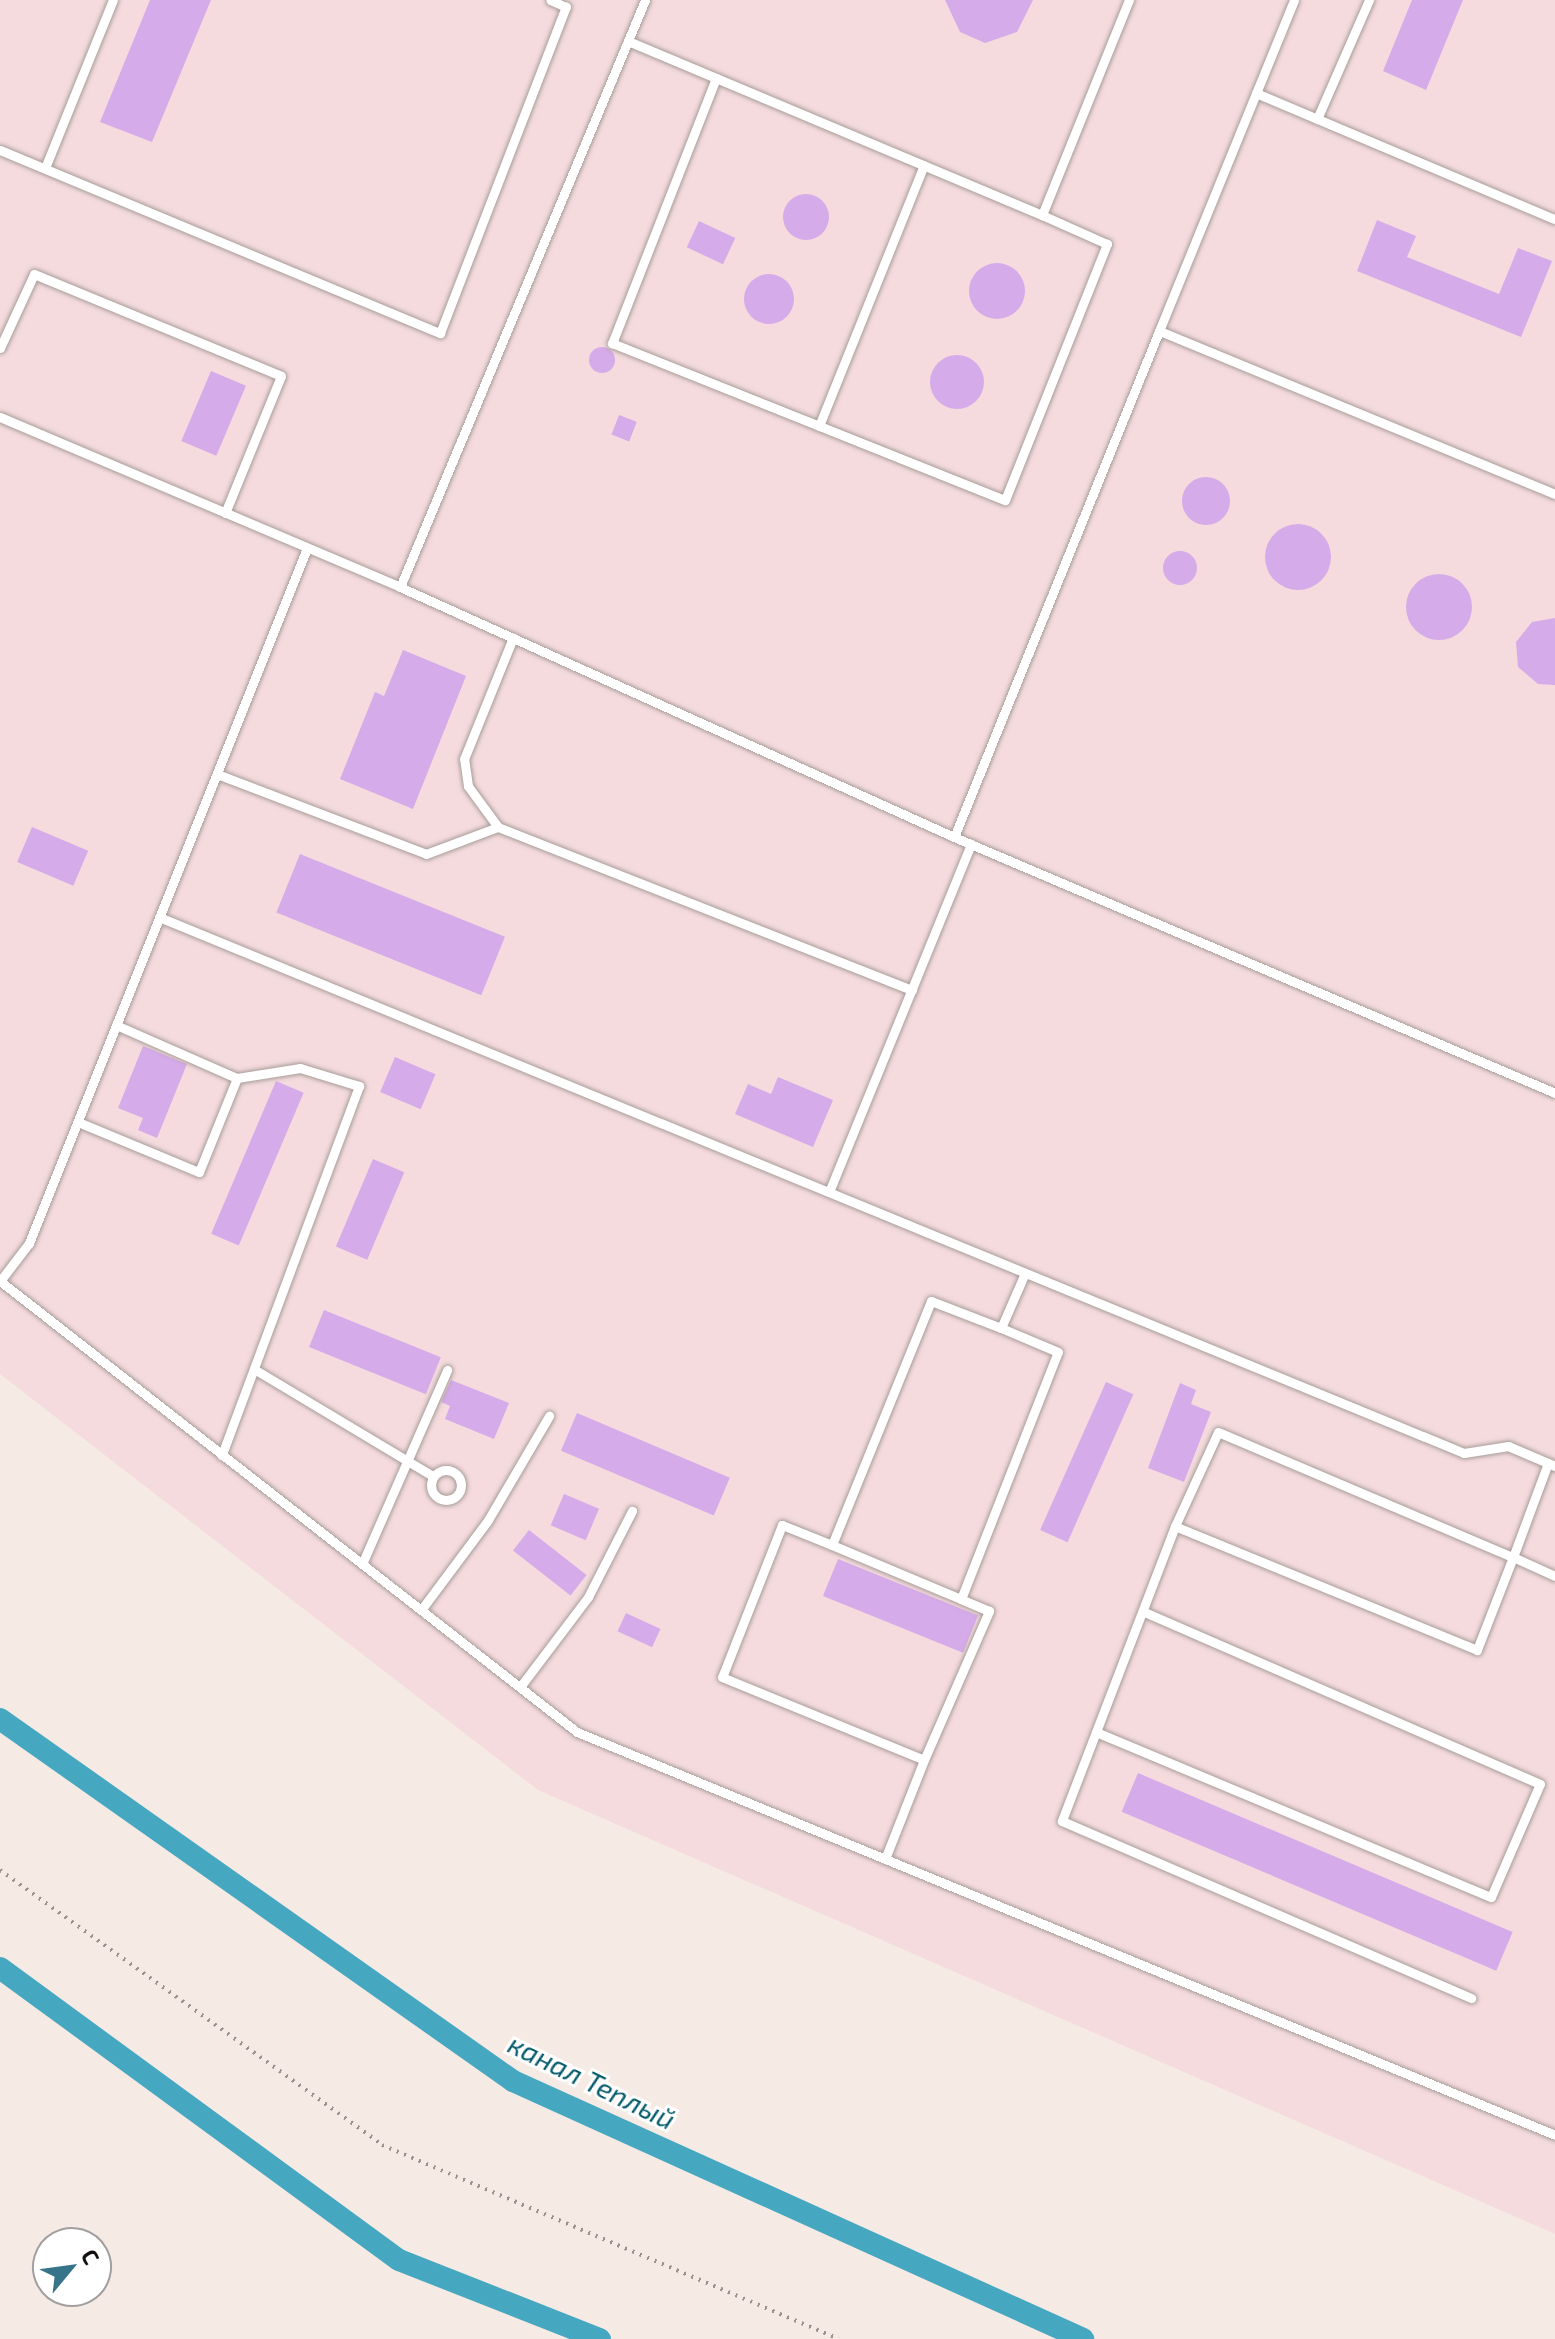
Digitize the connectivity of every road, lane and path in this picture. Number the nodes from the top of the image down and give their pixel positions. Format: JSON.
{"nodes":[{"id":1,"x":113,"y":0,"type":"edge"},
{"id":2,"x":550,"y":0,"type":"edge"},
{"id":3,"x":645,"y":0,"type":"edge"},
{"id":4,"x":1129,"y":0,"type":"edge"},
{"id":5,"x":1294,"y":0,"type":"edge"},
{"id":6,"x":1369,"y":0,"type":"edge"},
{"id":7,"x":628,"y":41,"type":"junction"},
{"id":8,"x":716,"y":78,"type":"junction"},
{"id":9,"x":1256,"y":93,"type":"junction"},
{"id":10,"x":1317,"y":119,"type":"junction"},
{"id":11,"x":0,"y":150,"type":"edge"},
{"id":12,"x":924,"y":165,"type":"junction"},
{"id":13,"x":45,"y":168,"type":"junction"},
{"id":14,"x":1042,"y":215,"type":"junction"},
{"id":15,"x":1555,"y":219,"type":"edge"},
{"id":16,"x":1159,"y":331,"type":"junction"},
{"id":17,"x":0,"y":348,"type":"edge"},
{"id":18,"x":0,"y":417,"type":"edge"},
{"id":19,"x":819,"y":426,"type":"junction"},
{"id":20,"x":1555,"y":494,"type":"edge"},
{"id":21,"x":225,"y":513,"type":"junction"},
{"id":22,"x":307,"y":548,"type":"junction"},
{"id":23,"x":400,"y":587,"type":"junction"},
{"id":24,"x":513,"y":638,"type":"junction"},
{"id":25,"x":217,"y":774,"type":"junction"},
{"id":26,"x":498,"y":827,"type":"junction"},
{"id":27,"x":954,"y":837,"type":"junction"},
{"id":28,"x":971,"y":844,"type":"junction"},
{"id":29,"x":159,"y":917,"type":"junction"},
{"id":30,"x":912,"y":990,"type":"junction"},
{"id":31,"x":116,"y":1025,"type":"junction"},
{"id":32,"x":237,"y":1078,"type":"junction"},
{"id":33,"x":1555,"y":1093,"type":"edge"},
{"id":34,"x":78,"y":1122,"type":"junction"},
{"id":35,"x":829,"y":1192,"type":"junction"},
{"id":36,"x":1025,"y":1273,"type":"junction"},
{"id":37,"x":1001,"y":1328,"type":"junction"},
{"id":38,"x":254,"y":1369,"type":"junction"},
{"id":39,"x":447,"y":1370,"type":"dead end"},
{"id":40,"x":549,"y":1416,"type":"dead end"},
{"id":41,"x":222,"y":1455,"type":"junction"},
{"id":42,"x":407,"y":1461,"type":"junction"},
{"id":43,"x":1551,"y":1465,"type":"edge"},
{"id":44,"x":433,"y":1476,"type":"dead end"},
{"id":45,"x":632,"y":1511,"type":"dead end"},
{"id":46,"x":1175,"y":1526,"type":"junction"},
{"id":47,"x":832,"y":1545,"type":"junction"},
{"id":48,"x":1513,"y":1557,"type":"junction"},
{"id":49,"x":362,"y":1564,"type":"junction"},
{"id":50,"x":1555,"y":1576,"type":"edge"},
{"id":51,"x":961,"y":1599,"type":"junction"},
{"id":52,"x":421,"y":1610,"type":"junction"},
{"id":53,"x":1143,"y":1611,"type":"junction"},
{"id":54,"x":520,"y":1687,"type":"junction"},
{"id":55,"x":1096,"y":1732,"type":"junction"},
{"id":56,"x":924,"y":1760,"type":"junction"},
{"id":57,"x":885,"y":1859,"type":"junction"},
{"id":58,"x":0,"y":1870,"type":"edge"},
{"id":59,"x":1471,"y":1998,"type":"dead end"},
{"id":60,"x":1555,"y":2135,"type":"edge"},
{"id":61,"x":838,"y":2339,"type":"edge"}],
"edges":[{"from":1,"to":13,"type":"lane"},
{"from":2,"to":13,"type":"lane"},
{"from":3,"to":7,"type":"lane"},
{"from":4,"to":14,"type":"lane"},
{"from":5,"to":9,"type":"lane"},
{"from":6,"to":10,"type":"lane"},
{"from":7,"to":8,"type":"lane"},
{"from":7,"to":23,"type":"lane"},
{"from":8,"to":12,"type":"lane"},
{"from":8,"to":19,"type":"lane"},
{"from":9,"to":10,"type":"lane"},
{"from":9,"to":16,"type":"lane"},
{"from":10,"to":15,"type":"lane"},
{"from":11,"to":13,"type":"lane"},
{"from":12,"to":14,"type":"lane"},
{"from":12,"to":19,"type":"lane"},
{"from":14,"to":19,"type":"lane"},
{"from":16,"to":20,"type":"lane"},
{"from":16,"to":27,"type":"lane"},
{"from":17,"to":21,"type":"lane"},
{"from":18,"to":21,"type":"lane"},
{"from":21,"to":22,"type":"lane"},
{"from":22,"to":23,"type":"lane"},
{"from":22,"to":25,"type":"lane"},
{"from":23,"to":24,"type":"lane"},
{"from":24,"to":26,"type":"lane"},
{"from":24,"to":27,"type":"lane"},
{"from":25,"to":26,"type":"lane"},
{"from":25,"to":29,"type":"lane"},
{"from":26,"to":30,"type":"lane"},
{"from":27,"to":28,"type":"lane"},
{"from":28,"to":30,"type":"lane"},
{"from":28,"to":33,"type":"lane"},
{"from":29,"to":31,"type":"lane"},
{"from":29,"to":35,"type":"lane"},
{"from":30,"to":35,"type":"lane"},
{"from":31,"to":32,"type":"lane"},
{"from":31,"to":34,"type":"lane"},
{"from":32,"to":34,"type":"lane"},
{"from":32,"to":38,"type":"lane"},
{"from":34,"to":41,"type":"lane"},
{"from":35,"to":36,"type":"lane"},
{"from":36,"to":37,"type":"lane"},
{"from":36,"to":43,"type":"lane"},
{"from":37,"to":47,"type":"lane"},
{"from":37,"to":51,"type":"lane"},
{"from":38,"to":41,"type":"lane"},
{"from":38,"to":42,"type":"lane"},
{"from":39,"to":42,"type":"lane"},
{"from":40,"to":52,"type":"lane"},
{"from":41,"to":49,"type":"lane"},
{"from":42,"to":44,"type":"lane"},
{"from":42,"to":49,"type":"lane"},
{"from":43,"to":48,"type":"lane"},
{"from":45,"to":54,"type":"lane"},
{"from":46,"to":48,"type":"lane"},
{"from":46,"to":48,"type":"lane"},
{"from":46,"to":53,"type":"lane"},
{"from":47,"to":51,"type":"lane"},
{"from":47,"to":56,"type":"lane"},
{"from":48,"to":50,"type":"lane"},
{"from":49,"to":52,"type":"lane"},
{"from":51,"to":56,"type":"lane"},
{"from":52,"to":54,"type":"lane"},
{"from":53,"to":55,"type":"lane"},
{"from":53,"to":55,"type":"lane"},
{"from":54,"to":57,"type":"lane"},
{"from":55,"to":59,"type":"lane"},
{"from":56,"to":57,"type":"lane"},
{"from":57,"to":60,"type":"lane"},
{"from":58,"to":61,"type":"path"}]}
